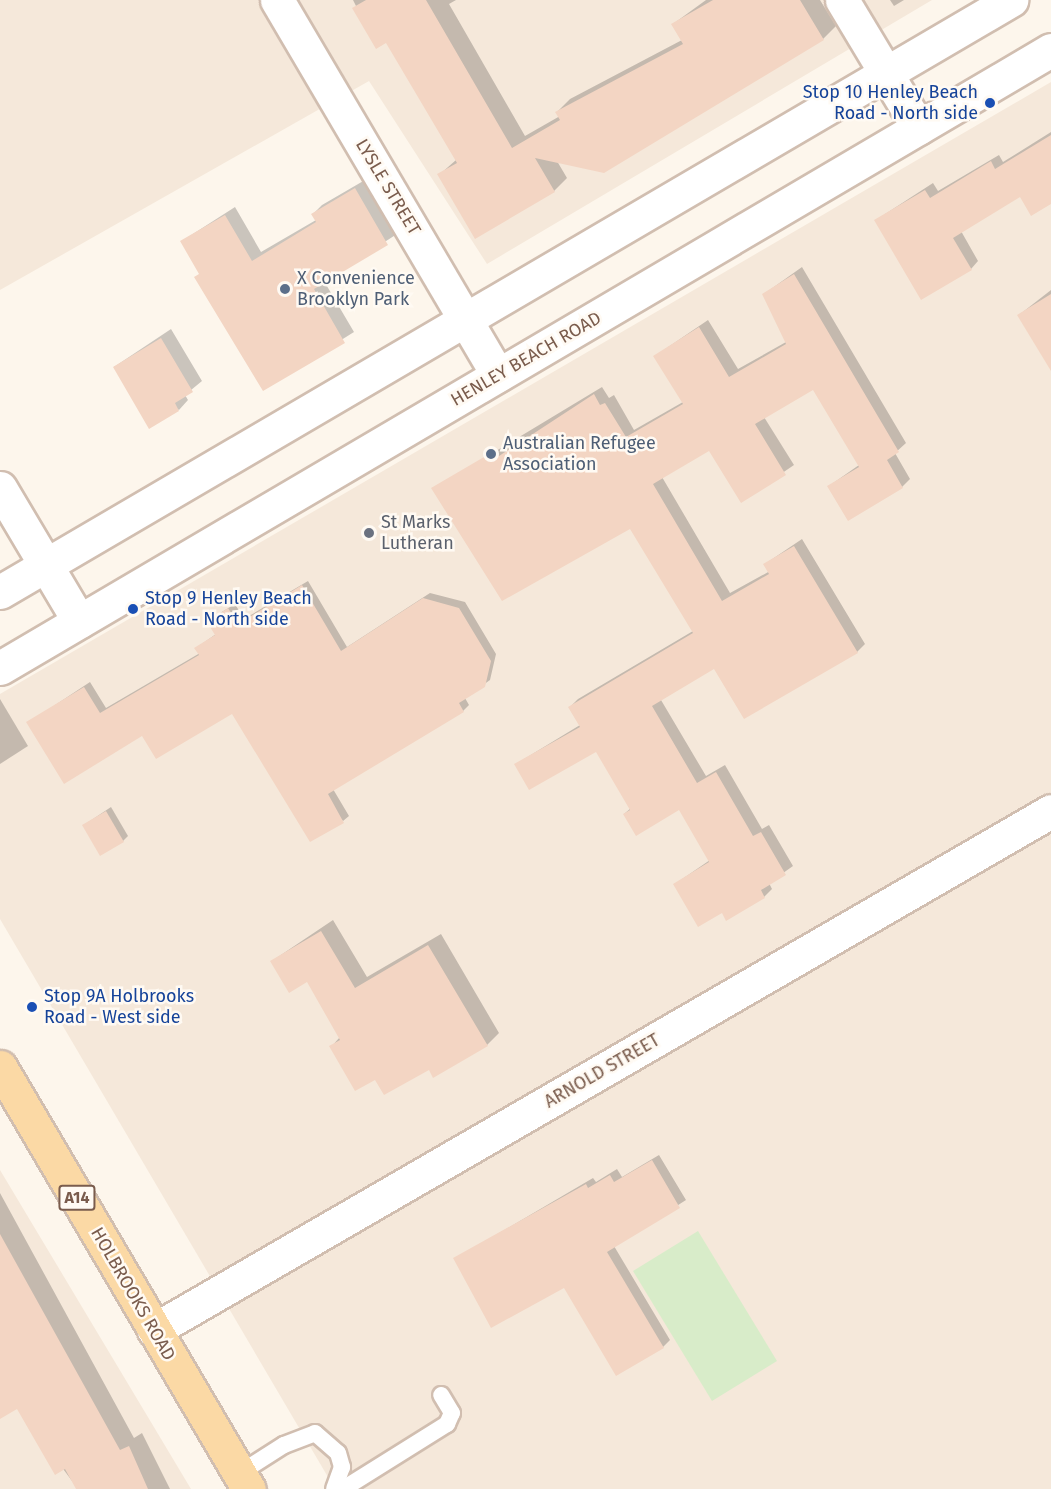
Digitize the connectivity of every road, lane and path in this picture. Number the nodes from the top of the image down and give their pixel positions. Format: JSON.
{"nodes":[{"id":1,"x":277,"y":0,"type":"edge"},
{"id":2,"x":842,"y":0,"type":"edge"},
{"id":3,"x":1011,"y":0,"type":"edge"},
{"id":4,"x":1051,"y":50,"type":"edge"},
{"id":5,"x":886,"y":73,"type":"junction"},
{"id":6,"x":920,"y":128,"type":"junction"},
{"id":7,"x":466,"y":319,"type":"junction"},
{"id":8,"x":498,"y":375,"type":"junction"},
{"id":9,"x":0,"y":488,"type":"edge"},
{"id":10,"x":46,"y":565,"type":"junction"},
{"id":11,"x":0,"y":592,"type":"edge"},
{"id":12,"x":79,"y":621,"type":"junction"},
{"id":13,"x":0,"y":668,"type":"edge"},
{"id":14,"x":1051,"y":811,"type":"edge"},
{"id":15,"x":0,"y":1066,"type":"edge"},
{"id":16,"x":154,"y":1330,"type":"junction"},
{"id":17,"x":441,"y":1395,"type":"dead end"},
{"id":18,"x":245,"y":1481,"type":"edge"},
{"id":19,"x":334,"y":1489,"type":"edge"},
{"id":20,"x":343,"y":1489,"type":"edge"}],
"edges":[{"from":1,"to":7,"type":"main road","name":"LYSLE STREET"},
{"from":2,"to":5,"type":"main road"},
{"from":3,"to":5,"type":"main road"},
{"from":4,"to":6,"type":"main road","name":"HENLEY BEACH ROAD"},
{"from":5,"to":6,"type":"main road"},
{"from":5,"to":7,"type":"main road"},
{"from":6,"to":8,"type":"main road","name":"HENLEY BEACH ROAD"},
{"from":7,"to":8,"type":"main road","name":"LYSLE STREET"},
{"from":7,"to":10,"type":"main road"},
{"from":8,"to":12,"type":"main road","name":"HENLEY BEACH ROAD"},
{"from":9,"to":10,"type":"main road"},
{"from":10,"to":11,"type":"main road"},
{"from":10,"to":12,"type":"main road"},
{"from":12,"to":13,"type":"main road","name":"HENLEY BEACH ROAD"},
{"from":14,"to":16,"type":"main road","name":"ARNOLD STREET"},
{"from":15,"to":16,"type":"main road","name":"HOLBROOKS ROAD","number":"A14"},
{"from":16,"to":18,"type":"main road","name":"HOLBROOKS ROAD","number":"A14"},
{"from":17,"to":20,"type":"lane"},
{"from":18,"to":19,"type":"lane"}]}
